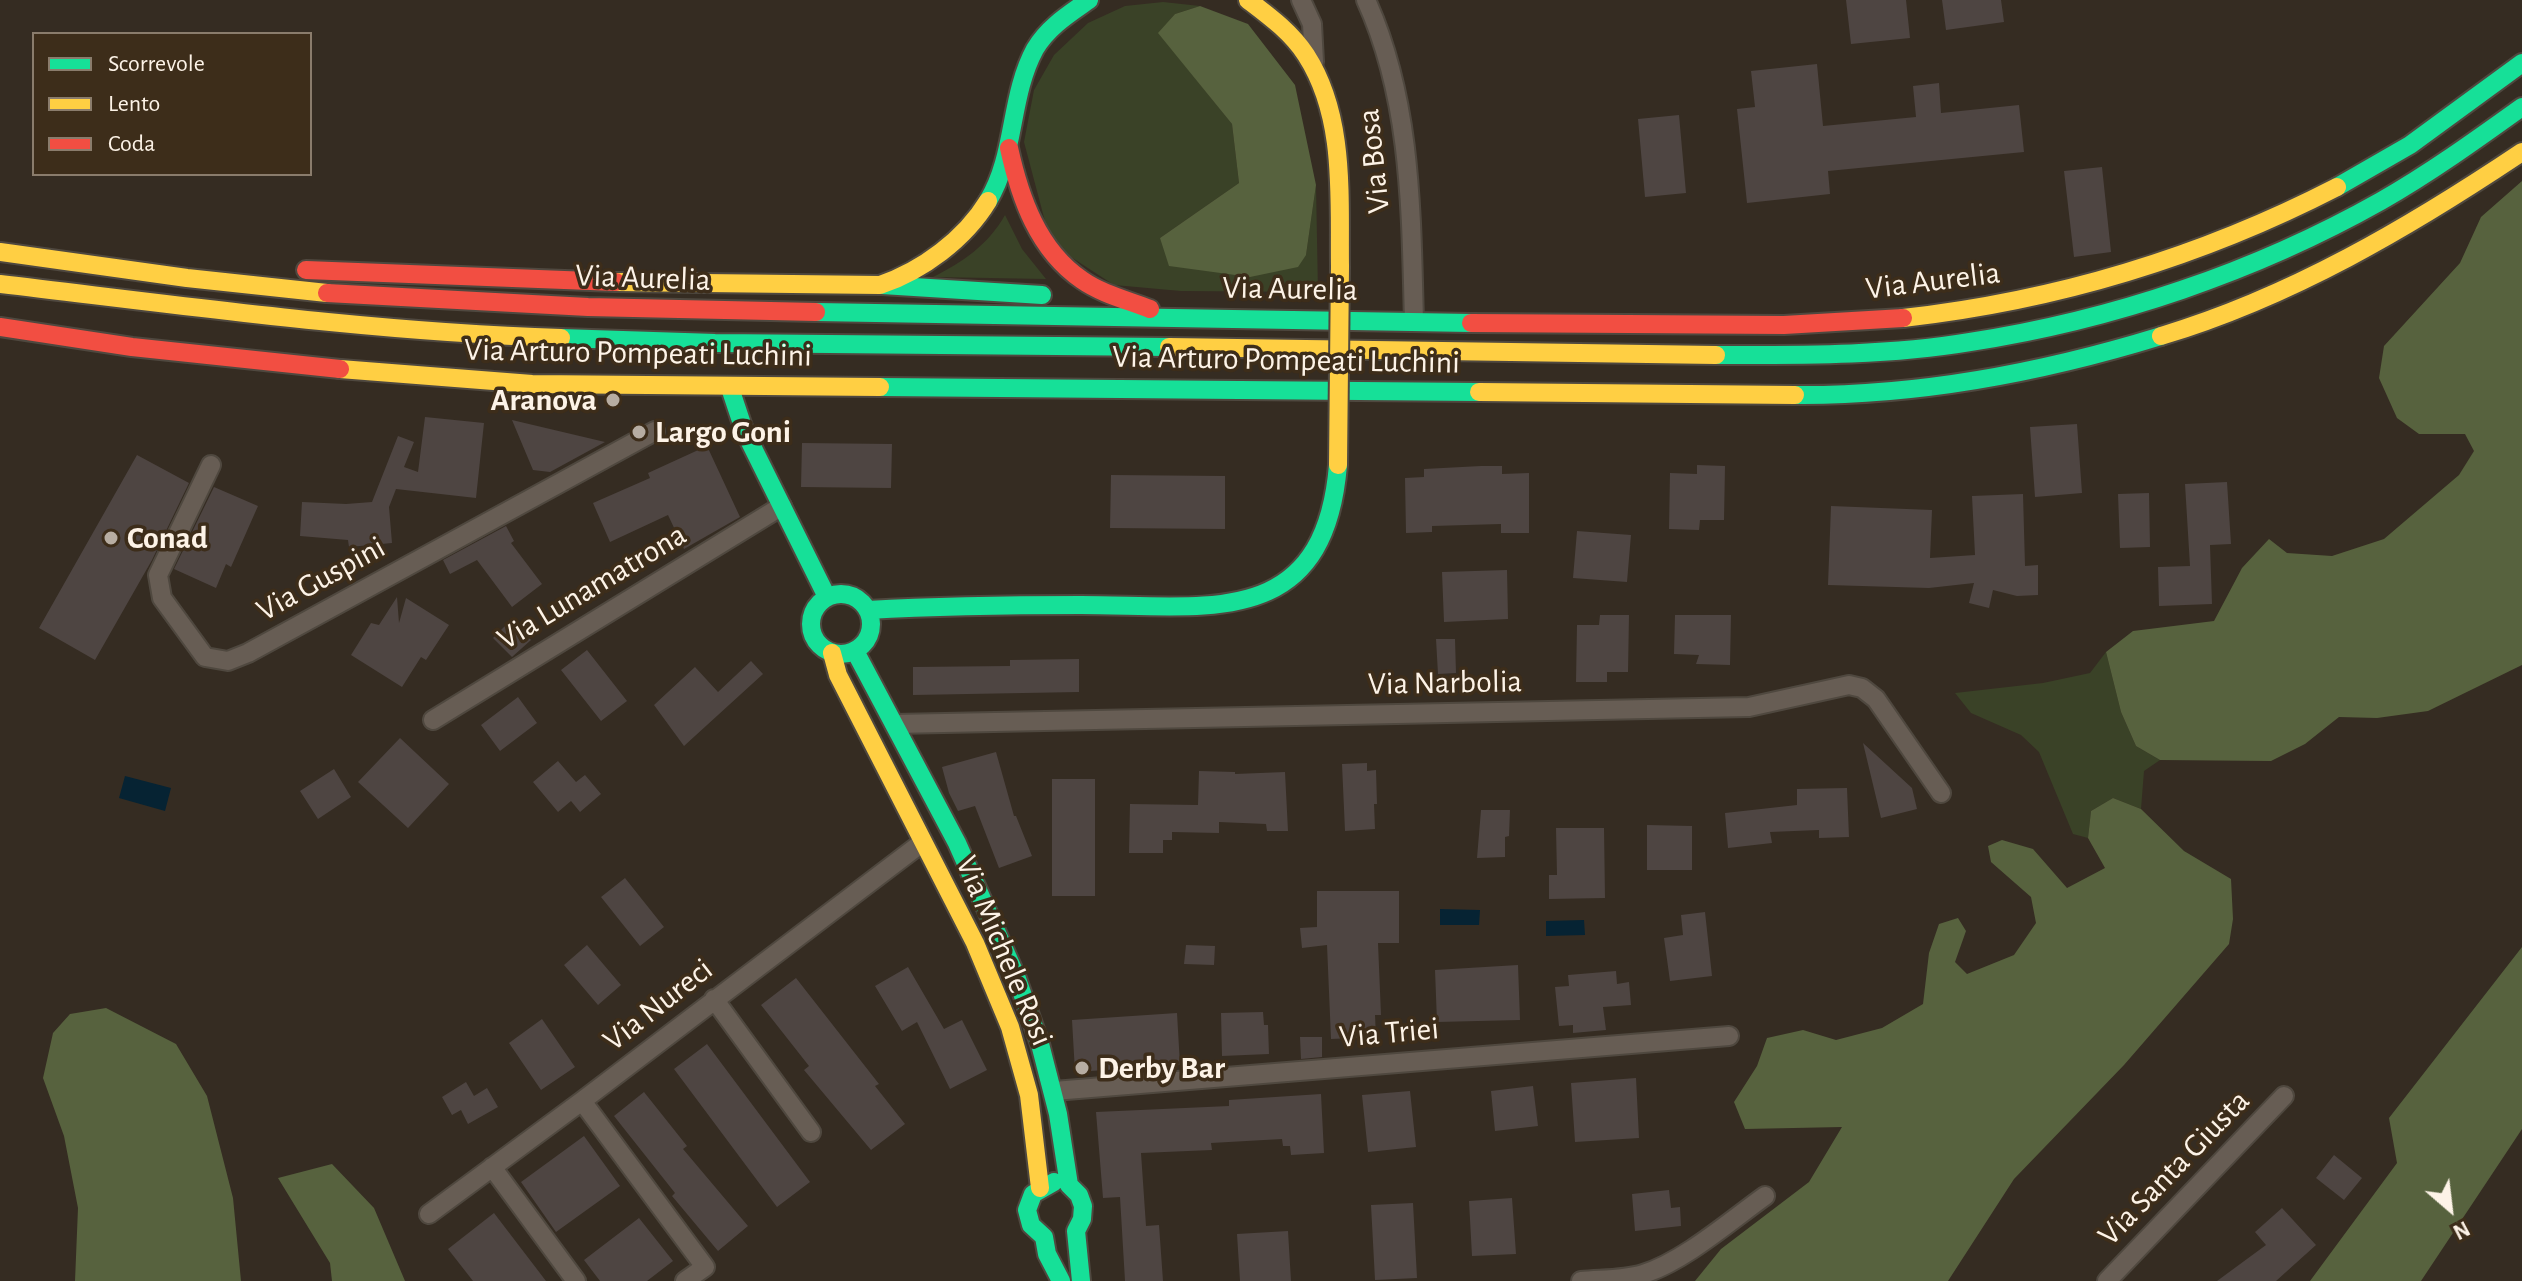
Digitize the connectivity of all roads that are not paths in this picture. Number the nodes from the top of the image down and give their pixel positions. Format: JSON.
{"nodes":[{"id":1,"x":1089,"y":0,"type":"edge"},
{"id":2,"x":1248,"y":0,"type":"edge"},
{"id":3,"x":1301,"y":0,"type":"edge"},
{"id":4,"x":1366,"y":0,"type":"edge"},
{"id":5,"x":2522,"y":63,"type":"edge"},
{"id":6,"x":1314,"y":69,"type":"junction"},
{"id":7,"x":2522,"y":107,"type":"edge"},
{"id":8,"x":1009,"y":148,"type":"junction"},
{"id":9,"x":2522,"y":152,"type":"edge"},
{"id":10,"x":0,"y":252,"type":"edge"},
{"id":11,"x":32,"y":257,"type":"junction"},
{"id":12,"x":0,"y":284,"type":"edge"},
{"id":13,"x":882,"y":285,"type":"junction"},
{"id":14,"x":1169,"y":317,"type":"junction"},
{"id":15,"x":1414,"y":322,"type":"junction"},
{"id":16,"x":0,"y":327,"type":"edge"},
{"id":17,"x":730,"y":388,"type":"junction"},
{"id":18,"x":655,"y":431,"type":"dead end"},
{"id":19,"x":211,"y":465,"type":"dead end"},
{"id":20,"x":782,"y":506,"type":"junction"},
{"id":21,"x":827,"y":597,"type":"junction"},
{"id":22,"x":868,"y":610,"type":"junction"},
{"id":23,"x":855,"y":651,"type":"junction"},
{"id":24,"x":832,"y":653,"type":"junction"},
{"id":25,"x":433,"y":720,"type":"dead end"},
{"id":26,"x":894,"y":724,"type":"junction"},
{"id":27,"x":1941,"y":793,"type":"dead end"},
{"id":28,"x":923,"y":842,"type":"junction"},
{"id":29,"x":714,"y":999,"type":"junction"},
{"id":30,"x":1729,"y":1036,"type":"dead end"},
{"id":31,"x":1054,"y":1091,"type":"junction"},
{"id":32,"x":2284,"y":1096,"type":"dead end"},
{"id":33,"x":582,"y":1101,"type":"junction"},
{"id":34,"x":811,"y":1132,"type":"dead end"},
{"id":35,"x":492,"y":1167,"type":"junction"},
{"id":36,"x":1069,"y":1185,"type":"junction"},
{"id":37,"x":1040,"y":1188,"type":"junction"},
{"id":38,"x":1765,"y":1196,"type":"dead end"},
{"id":39,"x":429,"y":1214,"type":"dead end"},
{"id":40,"x":1076,"y":1231,"type":"junction"},
{"id":41,"x":1044,"y":1237,"type":"junction"},
{"id":42,"x":576,"y":1281,"type":"edge"},
{"id":43,"x":685,"y":1281,"type":"edge"},
{"id":44,"x":1061,"y":1281,"type":"edge"},
{"id":45,"x":1081,"y":1281,"type":"edge"},
{"id":46,"x":1581,"y":1281,"type":"edge"},
{"id":47,"x":2107,"y":1281,"type":"edge"}],
"edges":[{"from":1,"to":8,"type":"main road"},
{"from":2,"to":6,"type":"main road"},
{"from":3,"to":6,"type":"street"},
{"from":4,"to":15,"type":"street","name":"Via Bosa"},
{"from":5,"to":15,"type":"main road","name":"Via Aurelia"},
{"from":6,"to":22,"type":"main road","bridge":true},
{"from":7,"to":12,"type":"main road","name":"Via Aurelia"},
{"from":8,"to":13,"type":"main road"},
{"from":8,"to":14,"type":"main road"},
{"from":9,"to":17,"type":"main road","name":"Via Arturo Pompeati Luchini"},
{"from":10,"to":11,"type":"main road","name":"Via Aurelia"},
{"from":11,"to":13,"type":"main road"},
{"from":11,"to":14,"type":"main road","name":"Via Aurelia"},
{"from":13,"to":14,"type":"main road"},
{"from":14,"to":15,"type":"main road","name":"Via Aurelia"},
{"from":16,"to":17,"type":"main road","name":"Via Arturo Pompeati Luchini"},
{"from":17,"to":20,"type":"main road"},
{"from":18,"to":19,"type":"street","name":"Via Guspini"},
{"from":20,"to":21,"type":"main road"},
{"from":20,"to":25,"type":"street","name":"Via Lunamatrona"},
{"from":21,"to":22,"type":"main road"},
{"from":21,"to":24,"type":"main road"},
{"from":22,"to":23,"type":"main road"},
{"from":23,"to":24,"type":"main road"},
{"from":23,"to":26,"type":"main road","name":"Via Michele Rosi"},
{"from":24,"to":28,"type":"main road","name":"Via Michele Rosi"},
{"from":26,"to":27,"type":"street","name":"Via Narbolia"},
{"from":26,"to":31,"type":"main road","name":"Via Michele Rosi"},
{"from":28,"to":29,"type":"street","name":"Via Nureci"},
{"from":28,"to":37,"type":"main road","name":"Via Michele Rosi"},
{"from":29,"to":33,"type":"street","name":"Via Nureci"},
{"from":29,"to":34,"type":"street"},
{"from":30,"to":31,"type":"street","name":"Via Triei"},
{"from":31,"to":36,"type":"main road","name":"Via Michele Rosi"},
{"from":32,"to":47,"type":"street","name":"Via Santa Giusta"},
{"from":33,"to":35,"type":"street","name":"Via Nureci"},
{"from":33,"to":43,"type":"street"},
{"from":35,"to":39,"type":"street","name":"Via Nureci"},
{"from":35,"to":42,"type":"street"},
{"from":36,"to":37,"type":"main road"},
{"from":36,"to":40,"type":"main road","name":"Via Michele Rosi"},
{"from":37,"to":41,"type":"main road","name":"Via Michele Rosi"},
{"from":38,"to":46,"type":"street"},
{"from":40,"to":41,"type":"main road"},
{"from":40,"to":45,"type":"main road","name":"Via Michele Rosi"},
{"from":41,"to":44,"type":"main road","name":"Via Michele Rosi"}]}
